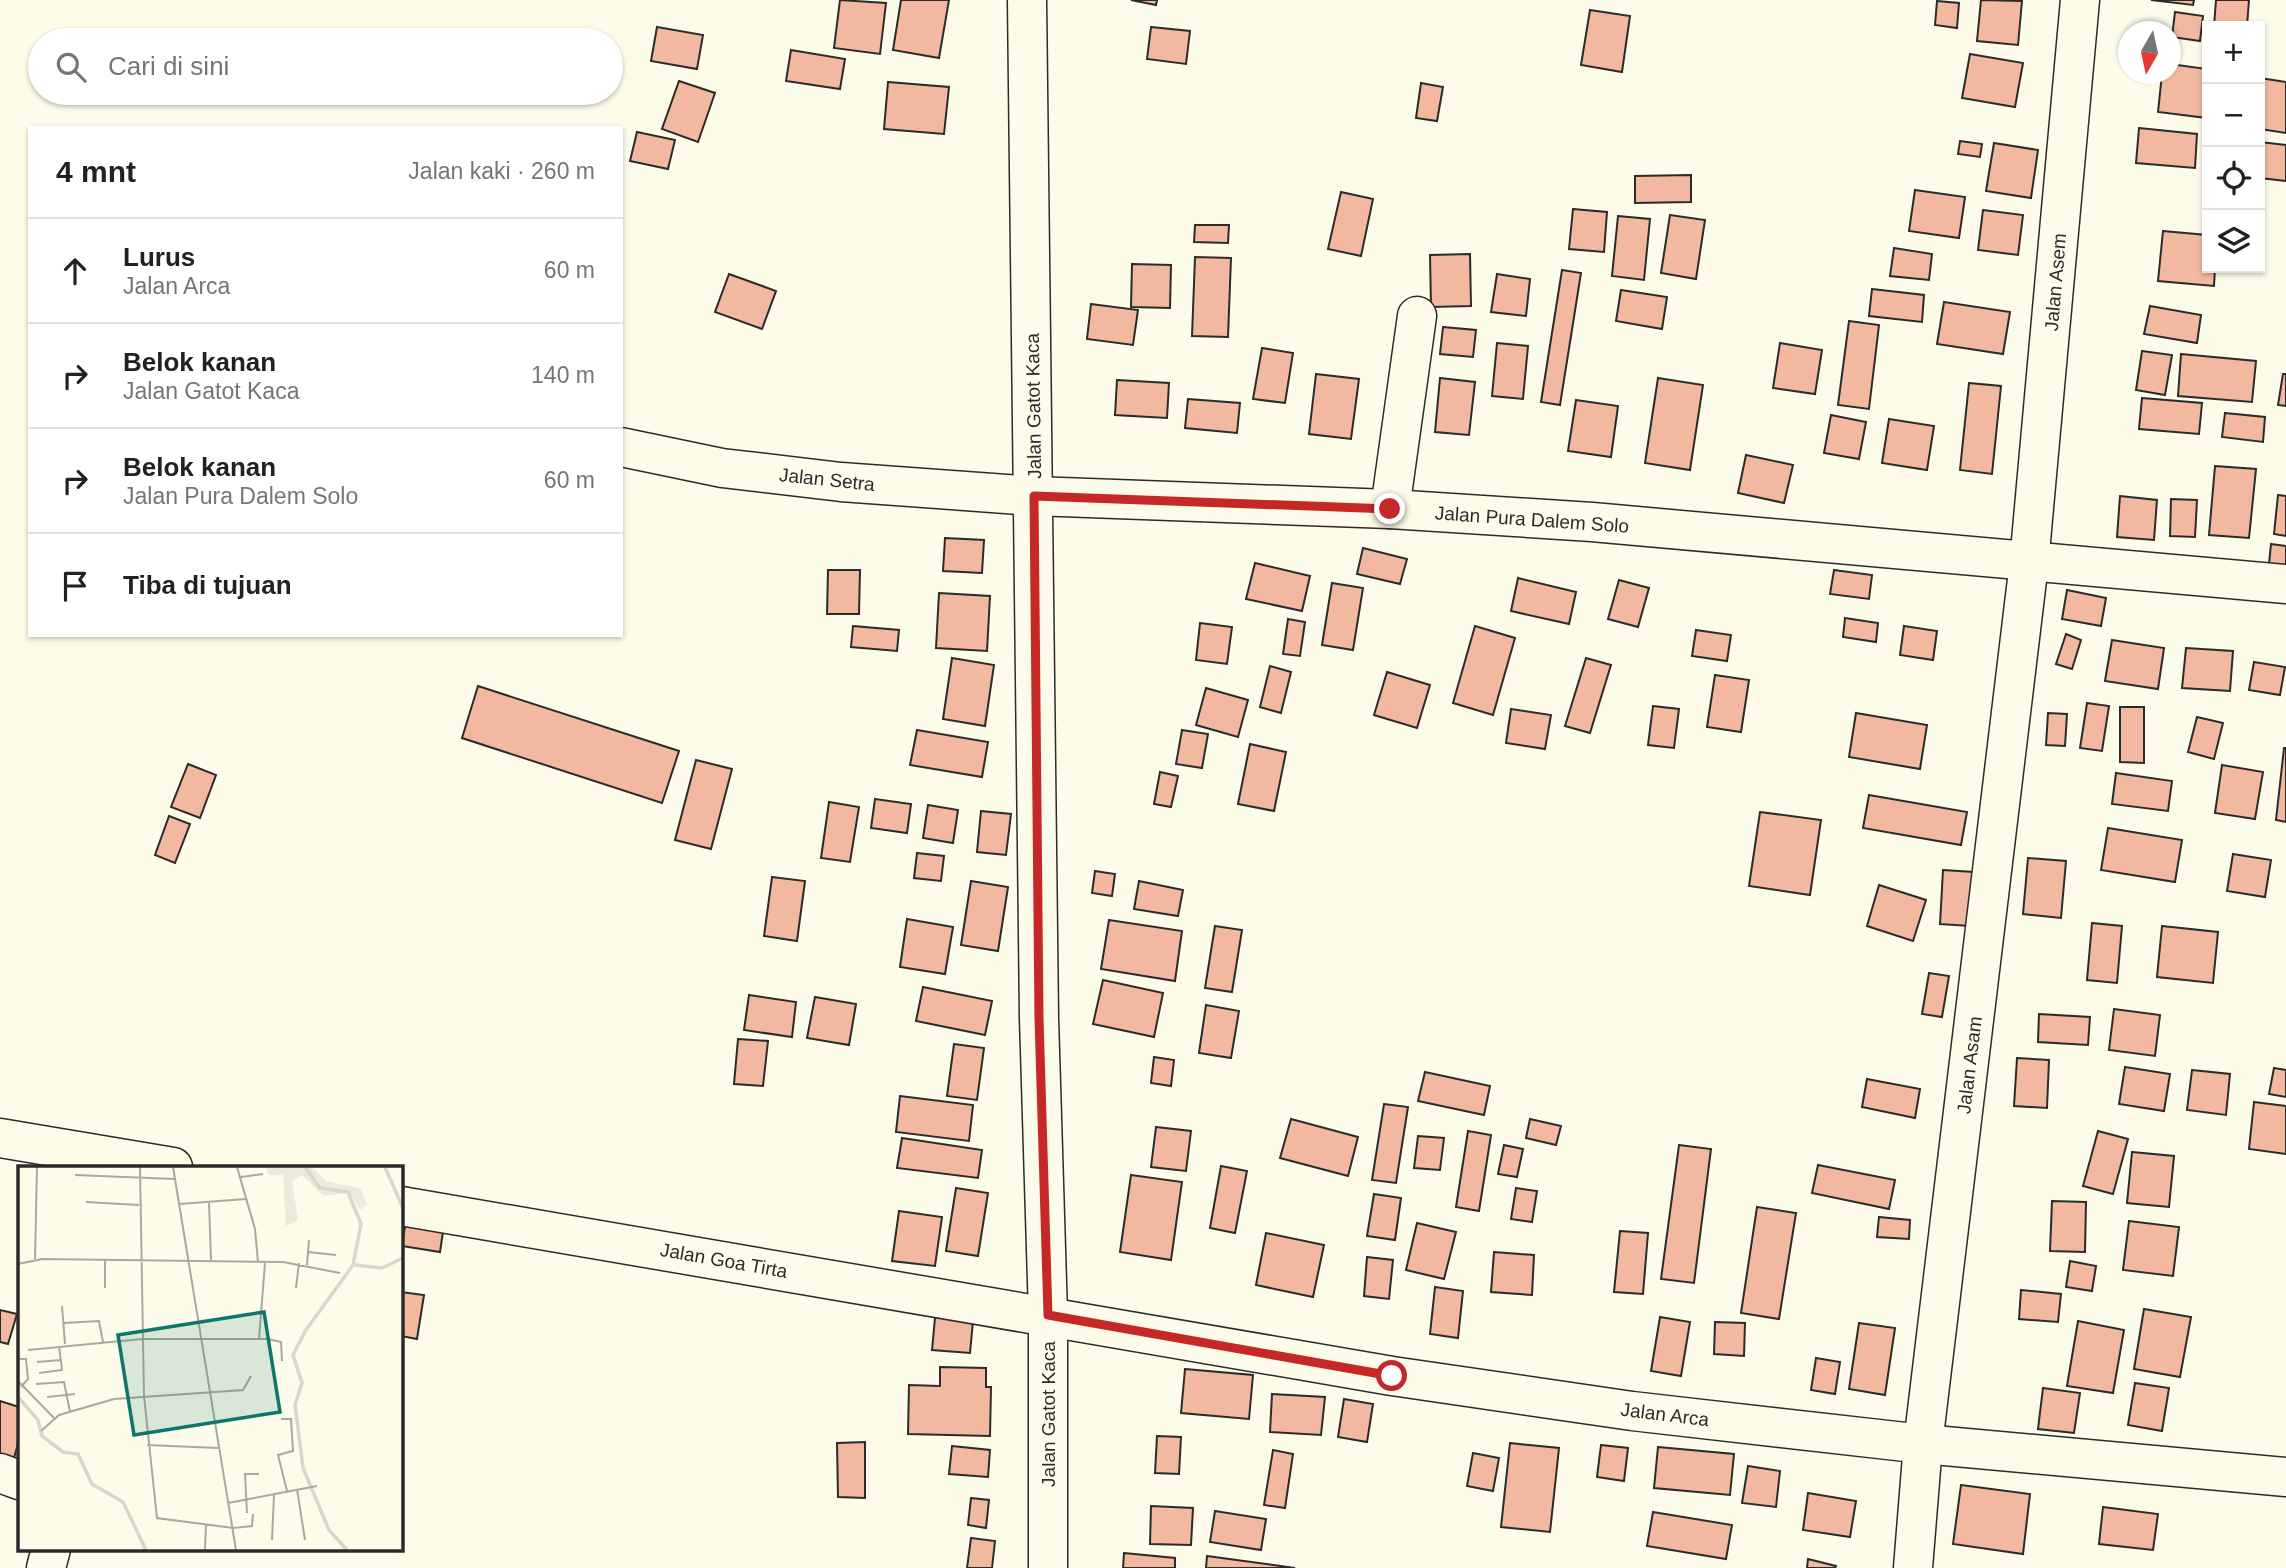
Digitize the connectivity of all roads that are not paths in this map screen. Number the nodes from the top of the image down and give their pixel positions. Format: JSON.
{"nodes":[{"id":1,"x":1027,"y":0,"type":"edge"},
{"id":2,"x":2081,"y":0,"type":"edge"},
{"id":3,"x":1417,"y":316,"type":"dead end"},
{"id":4,"x":623,"y":447,"type":"edge"},
{"id":5,"x":1034,"y":496,"type":"junction"},
{"id":6,"x":1390,"y":509,"type":"junction"},
{"id":7,"x":2029,"y":563,"type":"junction"},
{"id":8,"x":2286,"y":584,"type":"edge"},
{"id":9,"x":0,"y":1138,"type":"edge"},
{"id":10,"x":149,"y":1165,"type":"edge"},
{"id":11,"x":402,"y":1206,"type":"edge"},
{"id":12,"x":1048,"y":1315,"type":"junction"},
{"id":13,"x":1923,"y":1444,"type":"junction"},
{"id":14,"x":0,"y":1473,"type":"edge"},
{"id":15,"x":2286,"y":1478,"type":"edge"},
{"id":16,"x":18,"y":1480,"type":"edge"},
{"id":17,"x":51,"y":1550,"type":"edge"},
{"id":18,"x":46,"y":1568,"type":"edge"},
{"id":19,"x":1048,"y":1568,"type":"edge"},
{"id":20,"x":1913,"y":1568,"type":"edge"}],
"edges":[{"from":1,"to":5,"type":"street","name":"Jalan Gatot Kaca"},
{"from":2,"to":7,"type":"street","name":"Jalan Asem"},
{"from":3,"to":6,"type":"street"},
{"from":4,"to":5,"type":"street","name":"Jalan Setra"},
{"from":5,"to":6,"type":"street","name":"Jalan Pura Dalem Solo"},
{"from":5,"to":12,"type":"street","name":"Jalan Gatot Kaca"},
{"from":6,"to":7,"type":"street","name":"Jalan Pura Dalem Solo"},
{"from":7,"to":8,"type":"street","name":"Jalan Pura Dalem Solo"},
{"from":7,"to":13,"type":"street","name":"Jalan Asam"},
{"from":9,"to":10,"type":"street"},
{"from":11,"to":12,"type":"street","name":"Jalan Goa Tirta"},
{"from":12,"to":13,"type":"street","name":"Jalan Arca"},
{"from":12,"to":19,"type":"street","name":"Jalan Gatot Kaca"},
{"from":13,"to":15,"type":"street","name":"Jalan Arca"},
{"from":13,"to":20,"type":"street","name":"Jalan Asam"},
{"from":14,"to":16,"type":"street"},
{"from":17,"to":18,"type":"street"}]}
